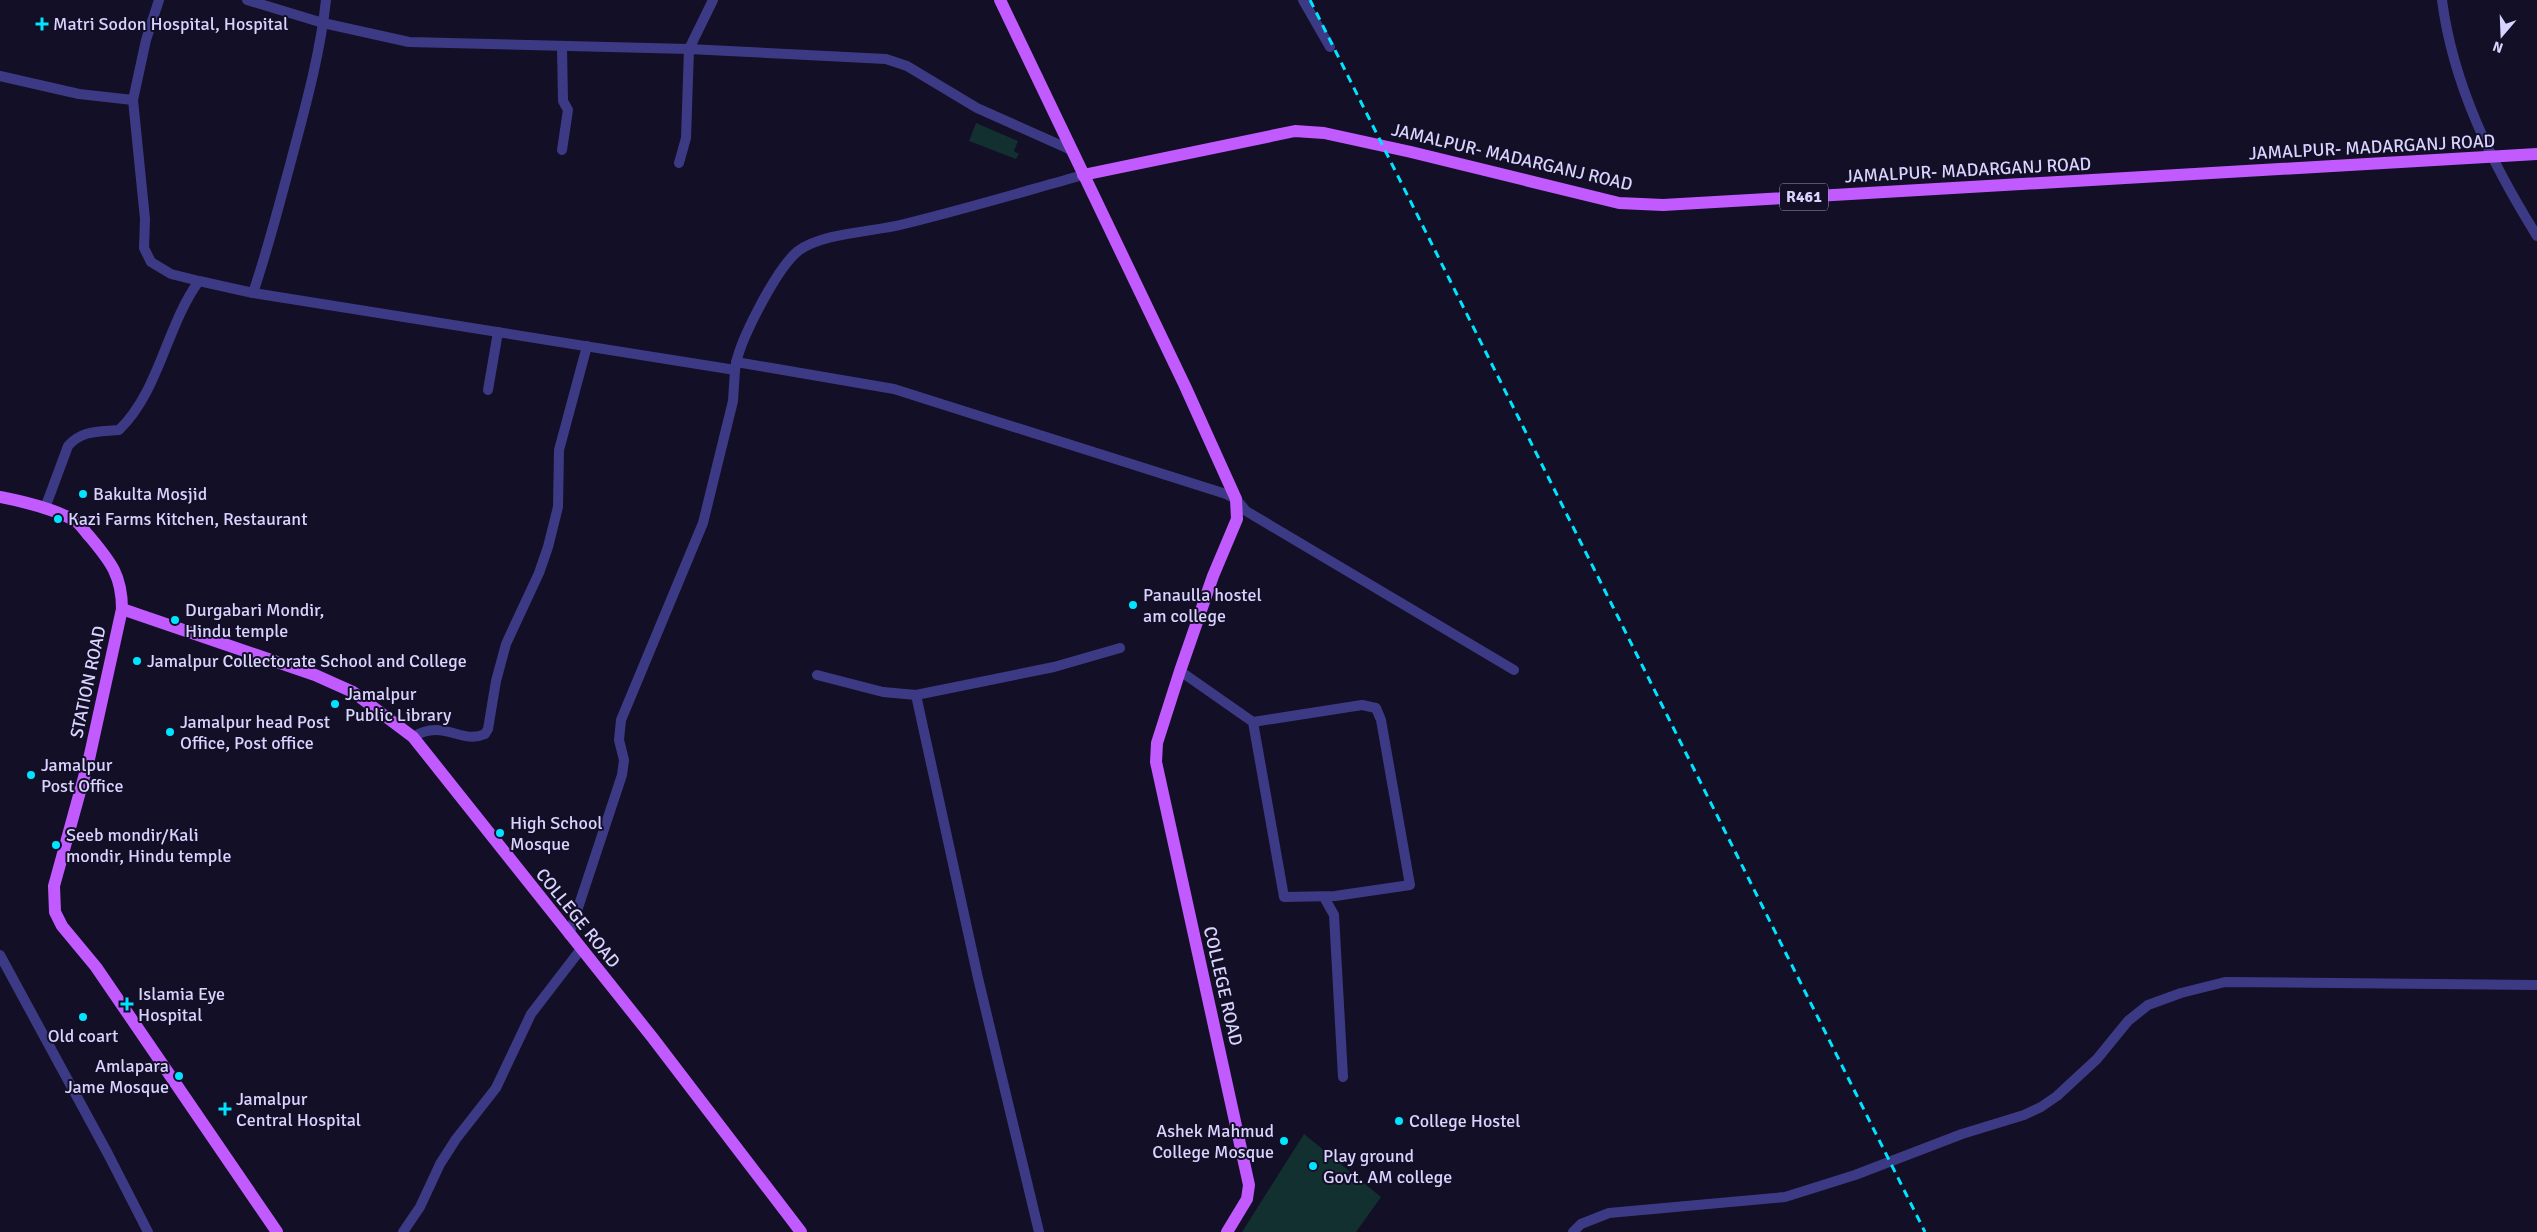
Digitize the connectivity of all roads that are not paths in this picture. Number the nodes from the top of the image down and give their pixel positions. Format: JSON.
{"nodes":[{"id":1,"x":159,"y":0,"type":"edge"},
{"id":2,"x":247,"y":0,"type":"edge"},
{"id":3,"x":326,"y":0,"type":"edge"},
{"id":4,"x":713,"y":0,"type":"edge"},
{"id":5,"x":1000,"y":0,"type":"edge"},
{"id":6,"x":1303,"y":0,"type":"edge"},
{"id":7,"x":2442,"y":0,"type":"edge"},
{"id":8,"x":323,"y":23,"type":"junction"},
{"id":9,"x":562,"y":46,"type":"junction"},
{"id":10,"x":1330,"y":47,"type":"dead end"},
{"id":11,"x":689,"y":49,"type":"junction"},
{"id":12,"x":0,"y":76,"type":"edge"},
{"id":13,"x":133,"y":100,"type":"junction"},
{"id":14,"x":1069,"y":149,"type":"junction"},
{"id":15,"x":562,"y":150,"type":"dead end"},
{"id":16,"x":2537,"y":154,"type":"edge"},
{"id":17,"x":2493,"y":158,"type":"junction"},
{"id":18,"x":678,"y":163,"type":"dead end"},
{"id":19,"x":1083,"y":175,"type":"junction"},
{"id":20,"x":2537,"y":236,"type":"edge"},
{"id":21,"x":199,"y":281,"type":"junction"},
{"id":22,"x":253,"y":293,"type":"junction"},
{"id":23,"x":498,"y":332,"type":"junction"},
{"id":24,"x":587,"y":346,"type":"junction"},
{"id":25,"x":735,"y":366,"type":"junction"},
{"id":26,"x":488,"y":390,"type":"dead end"},
{"id":27,"x":0,"y":497,"type":"edge"},
{"id":28,"x":1236,"y":499,"type":"junction"},
{"id":29,"x":44,"y":508,"type":"junction"},
{"id":30,"x":122,"y":609,"type":"junction"},
{"id":31,"x":1120,"y":648,"type":"dead end"},
{"id":32,"x":1180,"y":670,"type":"junction"},
{"id":33,"x":1514,"y":670,"type":"dead end"},
{"id":34,"x":816,"y":675,"type":"dead end"},
{"id":35,"x":916,"y":695,"type":"junction"},
{"id":36,"x":1252,"y":722,"type":"junction"},
{"id":37,"x":413,"y":737,"type":"junction"},
{"id":38,"x":1346,"y":895,"type":"junction"},
{"id":39,"x":1324,"y":896,"type":"junction"},
{"id":40,"x":1334,"y":915,"type":"junction"},
{"id":41,"x":569,"y":935,"type":"junction"},
{"id":42,"x":580,"y":949,"type":"junction"},
{"id":43,"x":0,"y":955,"type":"edge"},
{"id":44,"x":2537,"y":985,"type":"edge"},
{"id":45,"x":1343,"y":1077,"type":"dead end"},
{"id":46,"x":148,"y":1232,"type":"edge"},
{"id":47,"x":277,"y":1232,"type":"edge"},
{"id":48,"x":403,"y":1232,"type":"edge"},
{"id":49,"x":800,"y":1232,"type":"edge"},
{"id":50,"x":1038,"y":1232,"type":"edge"},
{"id":51,"x":1227,"y":1232,"type":"edge"},
{"id":52,"x":1573,"y":1232,"type":"edge"}],
"edges":[{"from":1,"to":13,"type":"street"},
{"from":2,"to":8,"type":"street"},
{"from":3,"to":8,"type":"street"},
{"from":4,"to":11,"type":"street"},
{"from":5,"to":14,"type":"main road"},
{"from":6,"to":10,"type":"street"},
{"from":7,"to":17,"type":"street"},
{"from":8,"to":9,"type":"street"},
{"from":8,"to":22,"type":"street"},
{"from":9,"to":11,"type":"street"},
{"from":9,"to":15,"type":"street"},
{"from":11,"to":14,"type":"street"},
{"from":11,"to":18,"type":"street"},
{"from":12,"to":13,"type":"street"},
{"from":13,"to":21,"type":"street"},
{"from":14,"to":19,"type":"main road"},
{"from":16,"to":17,"type":"main road","name":"JAMALPUR- MADARGANJ ROAD","number":"R461"},
{"from":17,"to":19,"type":"main road","name":"JAMALPUR- MADARGANJ ROAD","number":"R461"},
{"from":17,"to":20,"type":"street"},
{"from":19,"to":25,"type":"street"},
{"from":19,"to":28,"type":"main road"},
{"from":21,"to":22,"type":"street"},
{"from":21,"to":29,"type":"street"},
{"from":22,"to":23,"type":"street"},
{"from":23,"to":24,"type":"street"},
{"from":23,"to":26,"type":"street"},
{"from":24,"to":25,"type":"street"},
{"from":24,"to":37,"type":"street"},
{"from":25,"to":28,"type":"street"},
{"from":25,"to":41,"type":"street"},
{"from":27,"to":29,"type":"main road","name":"STATION ROAD"},
{"from":28,"to":32,"type":"main road","name":"COLLEGE ROAD"},
{"from":28,"to":33,"type":"street"},
{"from":29,"to":30,"type":"main road","name":"STATION ROAD"},
{"from":30,"to":37,"type":"main road","name":"COLLEGE ROAD"},
{"from":30,"to":47,"type":"main road","name":"STATION ROAD"},
{"from":31,"to":35,"type":"street"},
{"from":32,"to":36,"type":"street"},
{"from":32,"to":51,"type":"main road","name":"COLLEGE ROAD"},
{"from":34,"to":35,"type":"street"},
{"from":35,"to":50,"type":"street"},
{"from":36,"to":38,"type":"street"},
{"from":36,"to":39,"type":"street"},
{"from":37,"to":41,"type":"main road","name":"COLLEGE ROAD"},
{"from":38,"to":39,"type":"street"},
{"from":38,"to":40,"type":"street"},
{"from":39,"to":40,"type":"street"},
{"from":40,"to":45,"type":"street"},
{"from":41,"to":42,"type":"main road","name":"COLLEGE ROAD"},
{"from":42,"to":48,"type":"street"},
{"from":42,"to":49,"type":"main road","name":"COLLEGE ROAD"},
{"from":43,"to":46,"type":"street"},
{"from":44,"to":52,"type":"street"}]}
